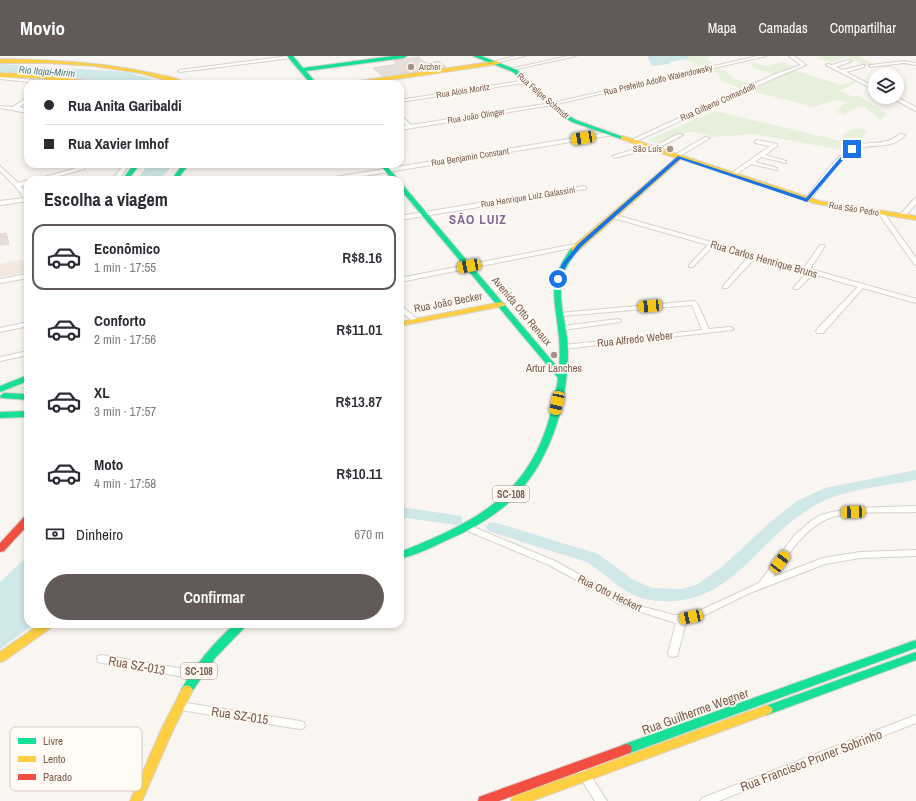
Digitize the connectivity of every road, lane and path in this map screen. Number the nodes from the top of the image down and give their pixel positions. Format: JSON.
{"nodes":[{"id":1,"x":67,"y":56,"type":"edge"},
{"id":2,"x":291,"y":56,"type":"edge"},
{"id":3,"x":404,"y":56,"type":"edge"},
{"id":4,"x":476,"y":56,"type":"edge"},
{"id":5,"x":523,"y":56,"type":"edge"},
{"id":6,"x":574,"y":56,"type":"edge"},
{"id":7,"x":764,"y":56,"type":"edge"},
{"id":8,"x":791,"y":56,"type":"edge"},
{"id":9,"x":0,"y":61,"type":"edge"},
{"id":10,"x":39,"y":61,"type":"junction"},
{"id":11,"x":850,"y":61,"type":"dead end"},
{"id":12,"x":496,"y":62,"type":"junction"},
{"id":13,"x":96,"y":64,"type":"junction"},
{"id":14,"x":916,"y":64,"type":"edge"},
{"id":15,"x":862,"y":66,"type":"dead end"},
{"id":16,"x":871,"y":66,"type":"dead end"},
{"id":17,"x":512,"y":69,"type":"junction"},
{"id":18,"x":303,"y":70,"type":"junction"},
{"id":19,"x":180,"y":71,"type":"dead end"},
{"id":20,"x":841,"y":72,"type":"junction"},
{"id":21,"x":1,"y":78,"type":"edge"},
{"id":22,"x":24,"y":80,"type":"edge"},
{"id":23,"x":66,"y":80,"type":"edge"},
{"id":24,"x":172,"y":80,"type":"edge"},
{"id":25,"x":311,"y":80,"type":"edge"},
{"id":26,"x":378,"y":80,"type":"edge"},
{"id":27,"x":527,"y":82,"type":"junction"},
{"id":28,"x":868,"y":86,"type":"edge"},
{"id":29,"x":404,"y":101,"type":"edge"},
{"id":30,"x":24,"y":102,"type":"edge"},
{"id":31,"x":904,"y":103,"type":"edge"},
{"id":32,"x":552,"y":104,"type":"junction"},
{"id":33,"x":0,"y":107,"type":"edge"},
{"id":34,"x":15,"y":108,"type":"junction"},
{"id":35,"x":916,"y":109,"type":"edge"},
{"id":36,"x":24,"y":111,"type":"edge"},
{"id":37,"x":404,"y":120,"type":"edge"},
{"id":38,"x":410,"y":127,"type":"junction"},
{"id":39,"x":404,"y":128,"type":"edge"},
{"id":40,"x":611,"y":134,"type":"junction"},
{"id":41,"x":680,"y":135,"type":"dead end"},
{"id":42,"x":902,"y":135,"type":"dead end"},
{"id":43,"x":707,"y":138,"type":"dead end"},
{"id":44,"x":632,"y":141,"type":"junction"},
{"id":45,"x":758,"y":142,"type":"dead end"},
{"id":46,"x":652,"y":148,"type":"junction"},
{"id":47,"x":760,"y":155,"type":"junction"},
{"id":48,"x":615,"y":156,"type":"dead end"},
{"id":49,"x":678,"y":156,"type":"junction"},
{"id":50,"x":750,"y":162,"type":"junction"},
{"id":51,"x":784,"y":162,"type":"dead end"},
{"id":52,"x":404,"y":164,"type":"edge"},
{"id":53,"x":0,"y":168,"type":"edge"},
{"id":54,"x":83,"y":168,"type":"dead end"},
{"id":55,"x":381,"y":168,"type":"edge"},
{"id":56,"x":386,"y":168,"type":"edge"},
{"id":57,"x":775,"y":169,"type":"dead end"},
{"id":58,"x":732,"y":175,"type":"junction"},
{"id":59,"x":9,"y":176,"type":"junction"},
{"id":60,"x":52,"y":176,"type":"edge"},
{"id":61,"x":346,"y":176,"type":"edge"},
{"id":62,"x":393,"y":176,"type":"edge"},
{"id":63,"x":0,"y":178,"type":"edge"},
{"id":64,"x":24,"y":183,"type":"edge"},
{"id":65,"x":17,"y":185,"type":"junction"},
{"id":66,"x":584,"y":188,"type":"dead end"},
{"id":67,"x":404,"y":190,"type":"edge"},
{"id":68,"x":24,"y":194,"type":"edge"},
{"id":69,"x":24,"y":200,"type":"edge"},
{"id":70,"x":807,"y":200,"type":"junction"},
{"id":71,"x":916,"y":200,"type":"edge"},
{"id":72,"x":0,"y":203,"type":"edge"},
{"id":73,"x":424,"y":214,"type":"junction"},
{"id":74,"x":882,"y":214,"type":"junction"},
{"id":75,"x":612,"y":216,"type":"junction"},
{"id":76,"x":902,"y":216,"type":"junction"},
{"id":77,"x":404,"y":217,"type":"edge"},
{"id":78,"x":916,"y":218,"type":"edge"},
{"id":79,"x":712,"y":244,"type":"junction"},
{"id":80,"x":580,"y":245,"type":"junction"},
{"id":81,"x":822,"y":246,"type":"dead end"},
{"id":82,"x":753,"y":256,"type":"junction"},
{"id":83,"x":916,"y":263,"type":"edge"},
{"id":84,"x":469,"y":266,"type":"junction"},
{"id":85,"x":691,"y":266,"type":"dead end"},
{"id":86,"x":809,"y":271,"type":"junction"},
{"id":87,"x":24,"y":277,"type":"edge"},
{"id":88,"x":404,"y":279,"type":"edge"},
{"id":89,"x":0,"y":281,"type":"edge"},
{"id":90,"x":862,"y":286,"type":"junction"},
{"id":91,"x":725,"y":287,"type":"dead end"},
{"id":92,"x":796,"y":288,"type":"dead end"},
{"id":93,"x":916,"y":301,"type":"edge"},
{"id":94,"x":501,"y":304,"type":"junction"},
{"id":95,"x":404,"y":310,"type":"edge"},
{"id":96,"x":561,"y":314,"type":"junction"},
{"id":97,"x":416,"y":321,"type":"junction"},
{"id":98,"x":618,"y":322,"type":"dead end"},
{"id":99,"x":404,"y":323,"type":"edge"},
{"id":100,"x":24,"y":325,"type":"edge"},
{"id":101,"x":563,"y":328,"type":"junction"},
{"id":102,"x":730,"y":329,"type":"dead end"},
{"id":103,"x":0,"y":330,"type":"edge"},
{"id":104,"x":706,"y":331,"type":"junction"},
{"id":105,"x":820,"y":331,"type":"dead end"},
{"id":106,"x":564,"y":347,"type":"junction"},
{"id":107,"x":24,"y":354,"type":"edge"},
{"id":108,"x":564,"y":357,"type":"junction"},
{"id":109,"x":0,"y":359,"type":"edge"},
{"id":110,"x":547,"y":361,"type":"junction"},
{"id":111,"x":562,"y":379,"type":"junction"},
{"id":112,"x":24,"y":381,"type":"edge"},
{"id":113,"x":24,"y":397,"type":"edge"},
{"id":114,"x":2,"y":399,"type":"edge"},
{"id":115,"x":24,"y":414,"type":"edge"},
{"id":116,"x":0,"y":415,"type":"edge"},
{"id":117,"x":916,"y":509,"type":"edge"},
{"id":118,"x":24,"y":524,"type":"edge"},
{"id":119,"x":468,"y":528,"type":"junction"},
{"id":120,"x":0,"y":549,"type":"edge"},
{"id":121,"x":916,"y":553,"type":"edge"},
{"id":122,"x":404,"y":554,"type":"edge"},
{"id":123,"x":762,"y":585,"type":"junction"},
{"id":124,"x":682,"y":619,"type":"junction"},
{"id":125,"x":42,"y":628,"type":"edge"},
{"id":126,"x":237,"y":628,"type":"edge"},
{"id":127,"x":916,"y":644,"type":"edge"},
{"id":128,"x":672,"y":653,"type":"dead end"},
{"id":129,"x":916,"y":656,"type":"edge"},
{"id":130,"x":0,"y":658,"type":"edge"},
{"id":131,"x":102,"y":658,"type":"dead end"},
{"id":132,"x":196,"y":675,"type":"junction"},
{"id":133,"x":828,"y":676,"type":"junction"},
{"id":134,"x":836,"y":685,"type":"junction"},
{"id":135,"x":180,"y":706,"type":"junction"},
{"id":136,"x":916,"y":719,"type":"edge"},
{"id":137,"x":300,"y":725,"type":"dead end"},
{"id":138,"x":582,"y":772,"type":"junction"},
{"id":139,"x":142,"y":788,"type":"edge"},
{"id":140,"x":141,"y":791,"type":"edge"},
{"id":141,"x":136,"y":801,"type":"edge"},
{"id":142,"x":484,"y":801,"type":"edge"},
{"id":143,"x":517,"y":801,"type":"edge"},
{"id":144,"x":601,"y":801,"type":"edge"},
{"id":145,"x":706,"y":801,"type":"edge"}],
"edges":[{"from":1,"to":10,"type":"main road"},
{"from":1,"to":13,"type":"main road"},
{"from":2,"to":18,"type":"main road"},
{"from":2,"to":19,"type":"street"},
{"from":3,"to":18,"type":"main road"},
{"from":4,"to":12,"type":"main road","name":"Rua Felipe Schmidt"},
{"from":5,"to":12,"type":"street"},
{"from":6,"to":17,"type":"street"},
{"from":7,"to":32,"type":"street","name":"Rua Prefeito Adolfo Walendowsky"},
{"from":8,"to":44,"type":"street","name":"Rua Gilberto Comandolli"},
{"from":9,"to":10,"type":"main road"},
{"from":10,"to":13,"type":"main road"},
{"from":11,"to":20,"type":"street"},
{"from":12,"to":17,"type":"main road","name":"Rua Felipe Schmidt"},
{"from":12,"to":26,"type":"main road"},
{"from":13,"to":24,"type":"main road"},
{"from":14,"to":16,"type":"street"},
{"from":15,"to":20,"type":"street"},
{"from":17,"to":27,"type":"main road","name":"Rua Felipe Schmidt"},
{"from":18,"to":25,"type":"main road"},
{"from":20,"to":28,"type":"street"},
{"from":21,"to":22,"type":"street"},
{"from":21,"to":23,"type":"main road"},
{"from":27,"to":29,"type":"street","name":"Rua Alois Moritz"},
{"from":27,"to":32,"type":"main road","name":"Rua Felipe Schmidt"},
{"from":30,"to":34,"type":"street"},
{"from":31,"to":35,"type":"street"},
{"from":32,"to":38,"type":"street","name":"Rua João Olinger"},
{"from":32,"to":40,"type":"main road","name":"Rua Felipe Schmidt"},
{"from":33,"to":34,"type":"street"},
{"from":34,"to":36,"type":"street"},
{"from":37,"to":38,"type":"street"},
{"from":38,"to":39,"type":"street","name":"Rua João Olinger"},
{"from":40,"to":44,"type":"main road","name":"Rua Felipe Schmidt"},
{"from":40,"to":52,"type":"street","name":"Rua Benjamin Constant"},
{"from":41,"to":46,"type":"street"},
{"from":42,"to":70,"type":"street"},
{"from":43,"to":49,"type":"street"},
{"from":44,"to":46,"type":"main road","name":"Rua Felipe Schmidt"},
{"from":45,"to":47,"type":"street"},
{"from":46,"to":48,"type":"street"},
{"from":46,"to":49,"type":"main road","name":"Rua Felipe Schmidt"},
{"from":47,"to":50,"type":"street"},
{"from":47,"to":51,"type":"street"},
{"from":49,"to":58,"type":"main road","name":"Rua São Pedro"},
{"from":49,"to":75,"type":"main road","number":"SC-108"},
{"from":50,"to":57,"type":"street"},
{"from":50,"to":58,"type":"street"},
{"from":53,"to":59,"type":"street"},
{"from":54,"to":60,"type":"street"},
{"from":55,"to":61,"type":"street","name":"Rua Benjamin Constant"},
{"from":56,"to":62,"type":"main road"},
{"from":58,"to":70,"type":"main road","name":"Rua São Pedro"},
{"from":59,"to":63,"type":"street"},
{"from":59,"to":65,"type":"street"},
{"from":64,"to":65,"type":"street"},
{"from":65,"to":68,"type":"street"},
{"from":66,"to":73,"type":"street","name":"Rua Henrique Luiz Galassini"},
{"from":67,"to":73,"type":"main road","name":"Avenida Otto Renaux"},
{"from":69,"to":72,"type":"street"},
{"from":70,"to":74,"type":"main road","name":"Rua São Pedro"},
{"from":71,"to":76,"type":"street"},
{"from":73,"to":77,"type":"street","name":"Rua Henrique Luiz Galassini"},
{"from":73,"to":84,"type":"main road","name":"Avenida Otto Renaux"},
{"from":74,"to":76,"type":"main road","name":"Rua São Pedro"},
{"from":74,"to":83,"type":"street"},
{"from":75,"to":79,"type":"street","name":"Rua Carlos Henrique Bruns"},
{"from":75,"to":80,"type":"main road","number":"SC-108"},
{"from":76,"to":78,"type":"main road","name":"Rua São Pedro"},
{"from":79,"to":82,"type":"street","name":"Rua Carlos Henrique Bruns"},
{"from":79,"to":85,"type":"street"},
{"from":80,"to":84,"type":"street"},
{"from":80,"to":96,"type":"main road","number":"SC-108"},
{"from":81,"to":86,"type":"street"},
{"from":82,"to":86,"type":"street","name":"Rua Carlos Henrique Bruns"},
{"from":82,"to":91,"type":"street"},
{"from":84,"to":88,"type":"street"},
{"from":84,"to":94,"type":"main road","name":"Avenida Otto Renaux"},
{"from":86,"to":90,"type":"street","name":"Rua Carlos Henrique Bruns"},
{"from":86,"to":92,"type":"street"},
{"from":87,"to":89,"type":"street"},
{"from":90,"to":93,"type":"street","name":"Rua Carlos Henrique Bruns"},
{"from":90,"to":105,"type":"street"},
{"from":94,"to":97,"type":"main road","name":"Rua João Becker"},
{"from":94,"to":110,"type":"main road","name":"Avenida Otto Renaux"},
{"from":95,"to":97,"type":"street"},
{"from":96,"to":101,"type":"main road","number":"SC-108"},
{"from":96,"to":104,"type":"street"},
{"from":97,"to":99,"type":"main road","name":"Rua João Becker"},
{"from":98,"to":101,"type":"street"},
{"from":100,"to":103,"type":"street"},
{"from":101,"to":106,"type":"main road","number":"SC-108"},
{"from":102,"to":104,"type":"street","name":"Rua Alfredo Weber"},
{"from":104,"to":106,"type":"street","name":"Rua Alfredo Weber"},
{"from":106,"to":108,"type":"main road","number":"SC-108"},
{"from":107,"to":109,"type":"street"},
{"from":108,"to":110,"type":"main road"},
{"from":108,"to":111,"type":"main road","number":"SC-108"},
{"from":110,"to":111,"type":"main road","name":"Avenida Otto Renaux"},
{"from":111,"to":119,"type":"main road","number":"SC-108"},
{"from":112,"to":114,"type":"main road"},
{"from":113,"to":114,"type":"main road"},
{"from":115,"to":116,"type":"main road"},
{"from":117,"to":123,"type":"street"},
{"from":118,"to":120,"type":"main road"},
{"from":119,"to":122,"type":"main road","number":"SC-108"},
{"from":119,"to":124,"type":"street","name":"Rua Otto Heckert"},
{"from":121,"to":123,"type":"street","name":"Rua Otto Heckert"},
{"from":123,"to":124,"type":"street","name":"Rua Otto Heckert"},
{"from":124,"to":128,"type":"street"},
{"from":125,"to":130,"type":"main road"},
{"from":126,"to":132,"type":"main road","number":"SC-108"},
{"from":127,"to":133,"type":"main road","name":"Rua Guilherme Wegner"},
{"from":129,"to":134,"type":"main road","name":"Rua Guilherme Wegner"},
{"from":131,"to":132,"type":"street","name":"Rua SZ-013"},
{"from":132,"to":135,"type":"main road","number":"SC-108"},
{"from":133,"to":134,"type":"main road"},
{"from":133,"to":138,"type":"main road","name":"Rua Guilherme Wegner"},
{"from":134,"to":138,"type":"main road","name":"Rua Guilherme Wegner"},
{"from":135,"to":137,"type":"street","name":"Rua SZ-015"},
{"from":135,"to":139,"type":"main road","number":"SC-108"},
{"from":136,"to":145,"type":"street","name":"Rua Francisco Pruner Sobrinho"},
{"from":138,"to":142,"type":"main road","name":"Rua Guilherme Wegner"},
{"from":138,"to":143,"type":"main road","name":"Rua Guilherme Wegner"},
{"from":138,"to":144,"type":"street"},
{"from":140,"to":141,"type":"main road","number":"SC-108"}]}
